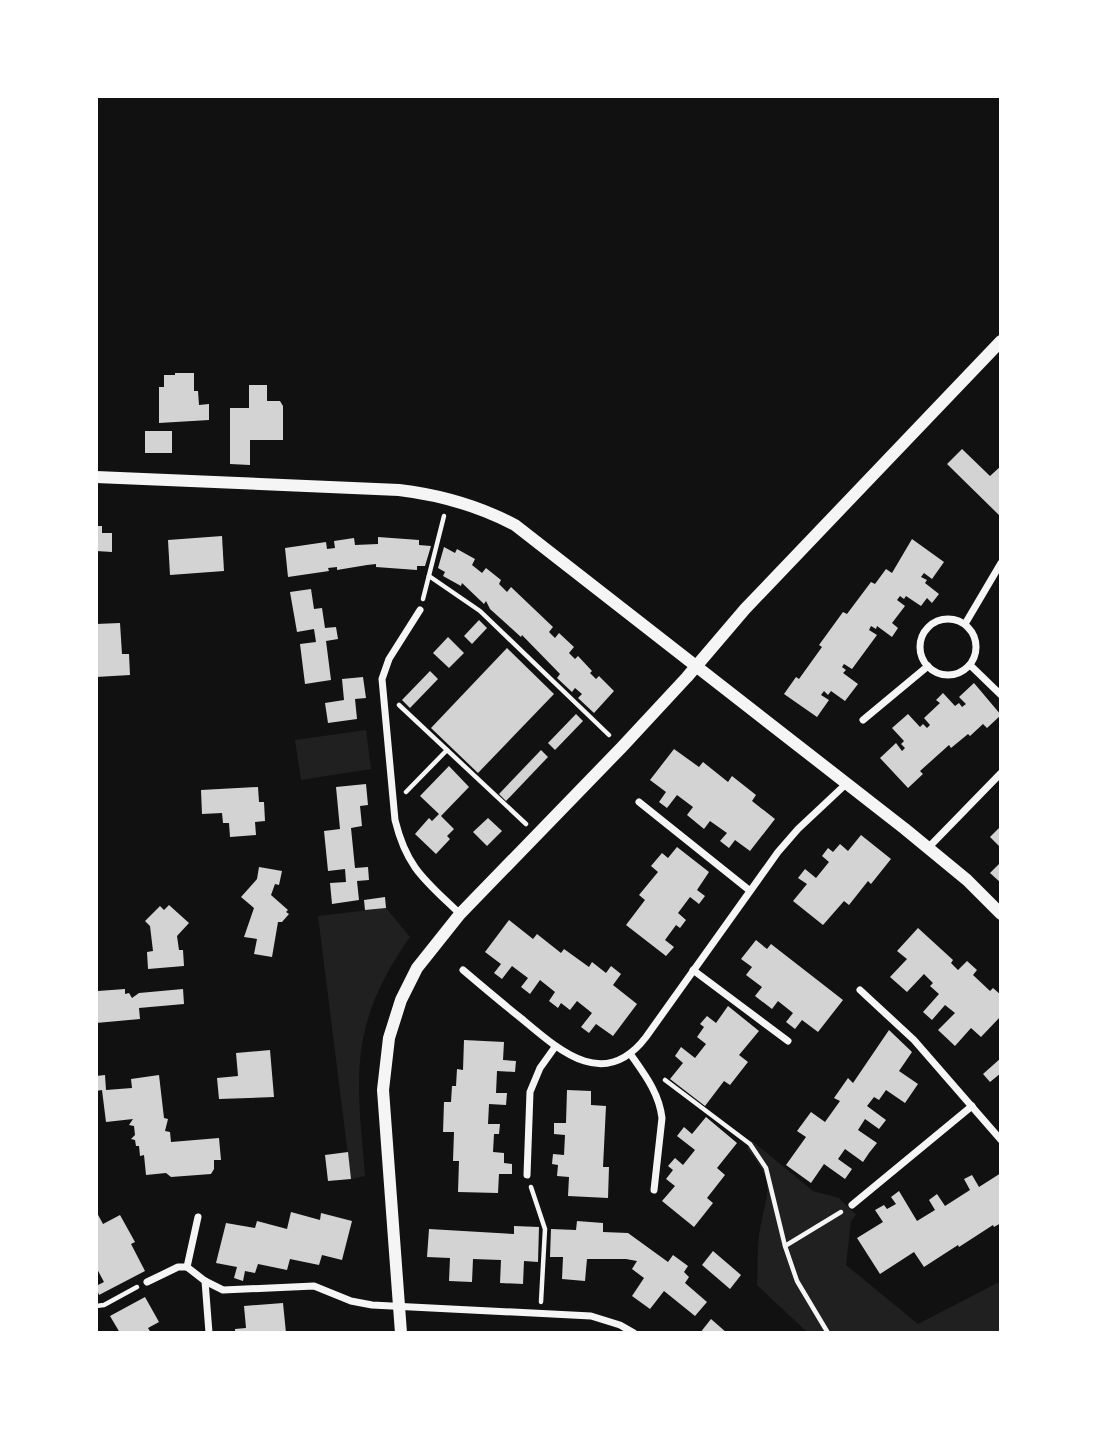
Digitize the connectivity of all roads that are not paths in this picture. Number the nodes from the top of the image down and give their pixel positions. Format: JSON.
{"nodes":[{"id":1,"x":1001,"y":341,"type":"edge"},
{"id":2,"x":96,"y":477,"type":"edge"},
{"id":3,"x":1001,"y":563,"type":"edge"},
{"id":4,"x":420,"y":610,"type":"road end"},
{"id":5,"x":965,"y":624,"type":"junction"},
{"id":6,"x":970,"y":664,"type":"junction"},
{"id":7,"x":696,"y":666,"type":"junction"},
{"id":8,"x":928,"y":666,"type":"junction"},
{"id":9,"x":1001,"y":695,"type":"edge"},
{"id":10,"x":863,"y":720,"type":"dead end"},
{"id":11,"x":1001,"y":773,"type":"edge"},
{"id":12,"x":846,"y":784,"type":"junction"},
{"id":13,"x":639,"y":802,"type":"dead end"},
{"id":14,"x":928,"y":848,"type":"junction"},
{"id":15,"x":749,"y":890,"type":"junction"},
{"id":16,"x":460,"y":914,"type":"junction"},
{"id":17,"x":1001,"y":914,"type":"edge"},
{"id":18,"x":463,"y":970,"type":"dead end"},
{"id":19,"x":693,"y":970,"type":"junction"},
{"id":20,"x":860,"y":990,"type":"dead end"},
{"id":21,"x":788,"y":1041,"type":"dead end"},
{"id":22,"x":555,"y":1047,"type":"junction"},
{"id":23,"x":631,"y":1055,"type":"junction"},
{"id":24,"x":972,"y":1106,"type":"junction"},
{"id":25,"x":1001,"y":1140,"type":"edge"},
{"id":26,"x":527,"y":1175,"type":"road end"},
{"id":27,"x":654,"y":1190,"type":"dead end"},
{"id":28,"x":852,"y":1205,"type":"road end"},
{"id":29,"x":198,"y":1217,"type":"dead end"},
{"id":30,"x":187,"y":1266,"type":"junction"},
{"id":31,"x":205,"y":1281,"type":"junction"},
{"id":32,"x":148,"y":1282,"type":"road end"},
{"id":33,"x":399,"y":1307,"type":"junction"},
{"id":34,"x":209,"y":1333,"type":"edge"},
{"id":35,"x":401,"y":1333,"type":"edge"},
{"id":36,"x":634,"y":1333,"type":"edge"}],
"edges":[{"from":1,"to":7,"type":"street"},
{"from":2,"to":7,"type":"street"},
{"from":3,"to":5,"type":"street"},
{"from":4,"to":16,"type":"street"},
{"from":5,"to":6,"type":"street"},
{"from":5,"to":8,"type":"street"},
{"from":6,"to":8,"type":"street"},
{"from":6,"to":9,"type":"street"},
{"from":7,"to":12,"type":"street"},
{"from":7,"to":16,"type":"street"},
{"from":8,"to":10,"type":"street"},
{"from":11,"to":14,"type":"street"},
{"from":12,"to":14,"type":"street"},
{"from":12,"to":15,"type":"street"},
{"from":13,"to":15,"type":"street"},
{"from":14,"to":17,"type":"street"},
{"from":15,"to":19,"type":"street"},
{"from":16,"to":33,"type":"street"},
{"from":18,"to":22,"type":"street"},
{"from":19,"to":21,"type":"street"},
{"from":19,"to":23,"type":"street"},
{"from":20,"to":24,"type":"street"},
{"from":22,"to":23,"type":"street"},
{"from":22,"to":26,"type":"street"},
{"from":23,"to":27,"type":"street"},
{"from":24,"to":25,"type":"street"},
{"from":24,"to":28,"type":"street"},
{"from":29,"to":30,"type":"street"},
{"from":30,"to":31,"type":"street"},
{"from":30,"to":32,"type":"street"},
{"from":31,"to":33,"type":"street"},
{"from":31,"to":34,"type":"street"},
{"from":33,"to":35,"type":"street"},
{"from":33,"to":36,"type":"street"}]}
